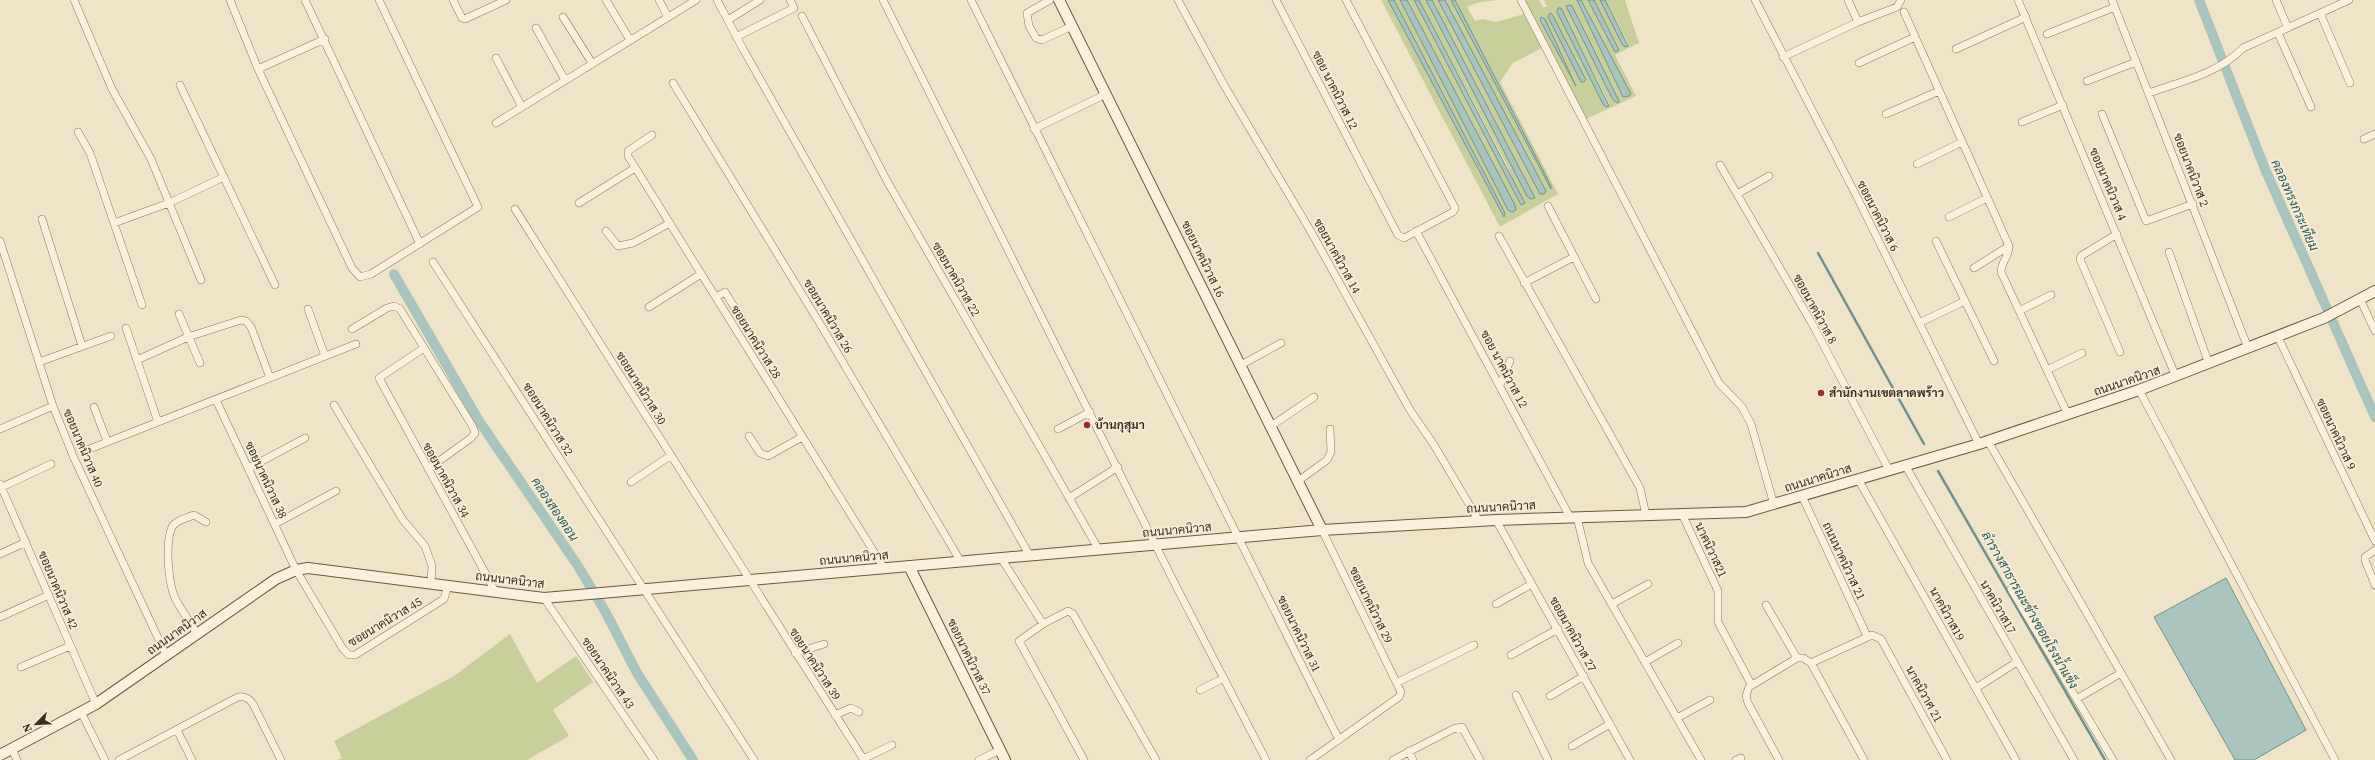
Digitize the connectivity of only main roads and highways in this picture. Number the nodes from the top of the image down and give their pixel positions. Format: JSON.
{"nodes":[{"id":1,"x":1059,"y":0,"type":"edge"},
{"id":2,"x":2375,"y":292,"type":"edge"},
{"id":3,"x":1322,"y":530,"type":"junction"},
{"id":4,"x":909,"y":566,"type":"junction"},
{"id":5,"x":0,"y":755,"type":"edge"},
{"id":6,"x":1005,"y":760,"type":"edge"}],
"edges":[{"from":1,"to":3,"type":"main road","name":"ซอยนาคนิวาส 16"},
{"from":2,"to":3,"type":"main road","name":"ถนนนาคนิวาส"},
{"from":3,"to":4,"type":"main road","name":"ถนนนาคนิวาส"},
{"from":4,"to":5,"type":"main road","name":"ถนนนาคนิวาส"},
{"from":4,"to":6,"type":"main road","name":"ซอยนาคนิวาส 37"}]}
